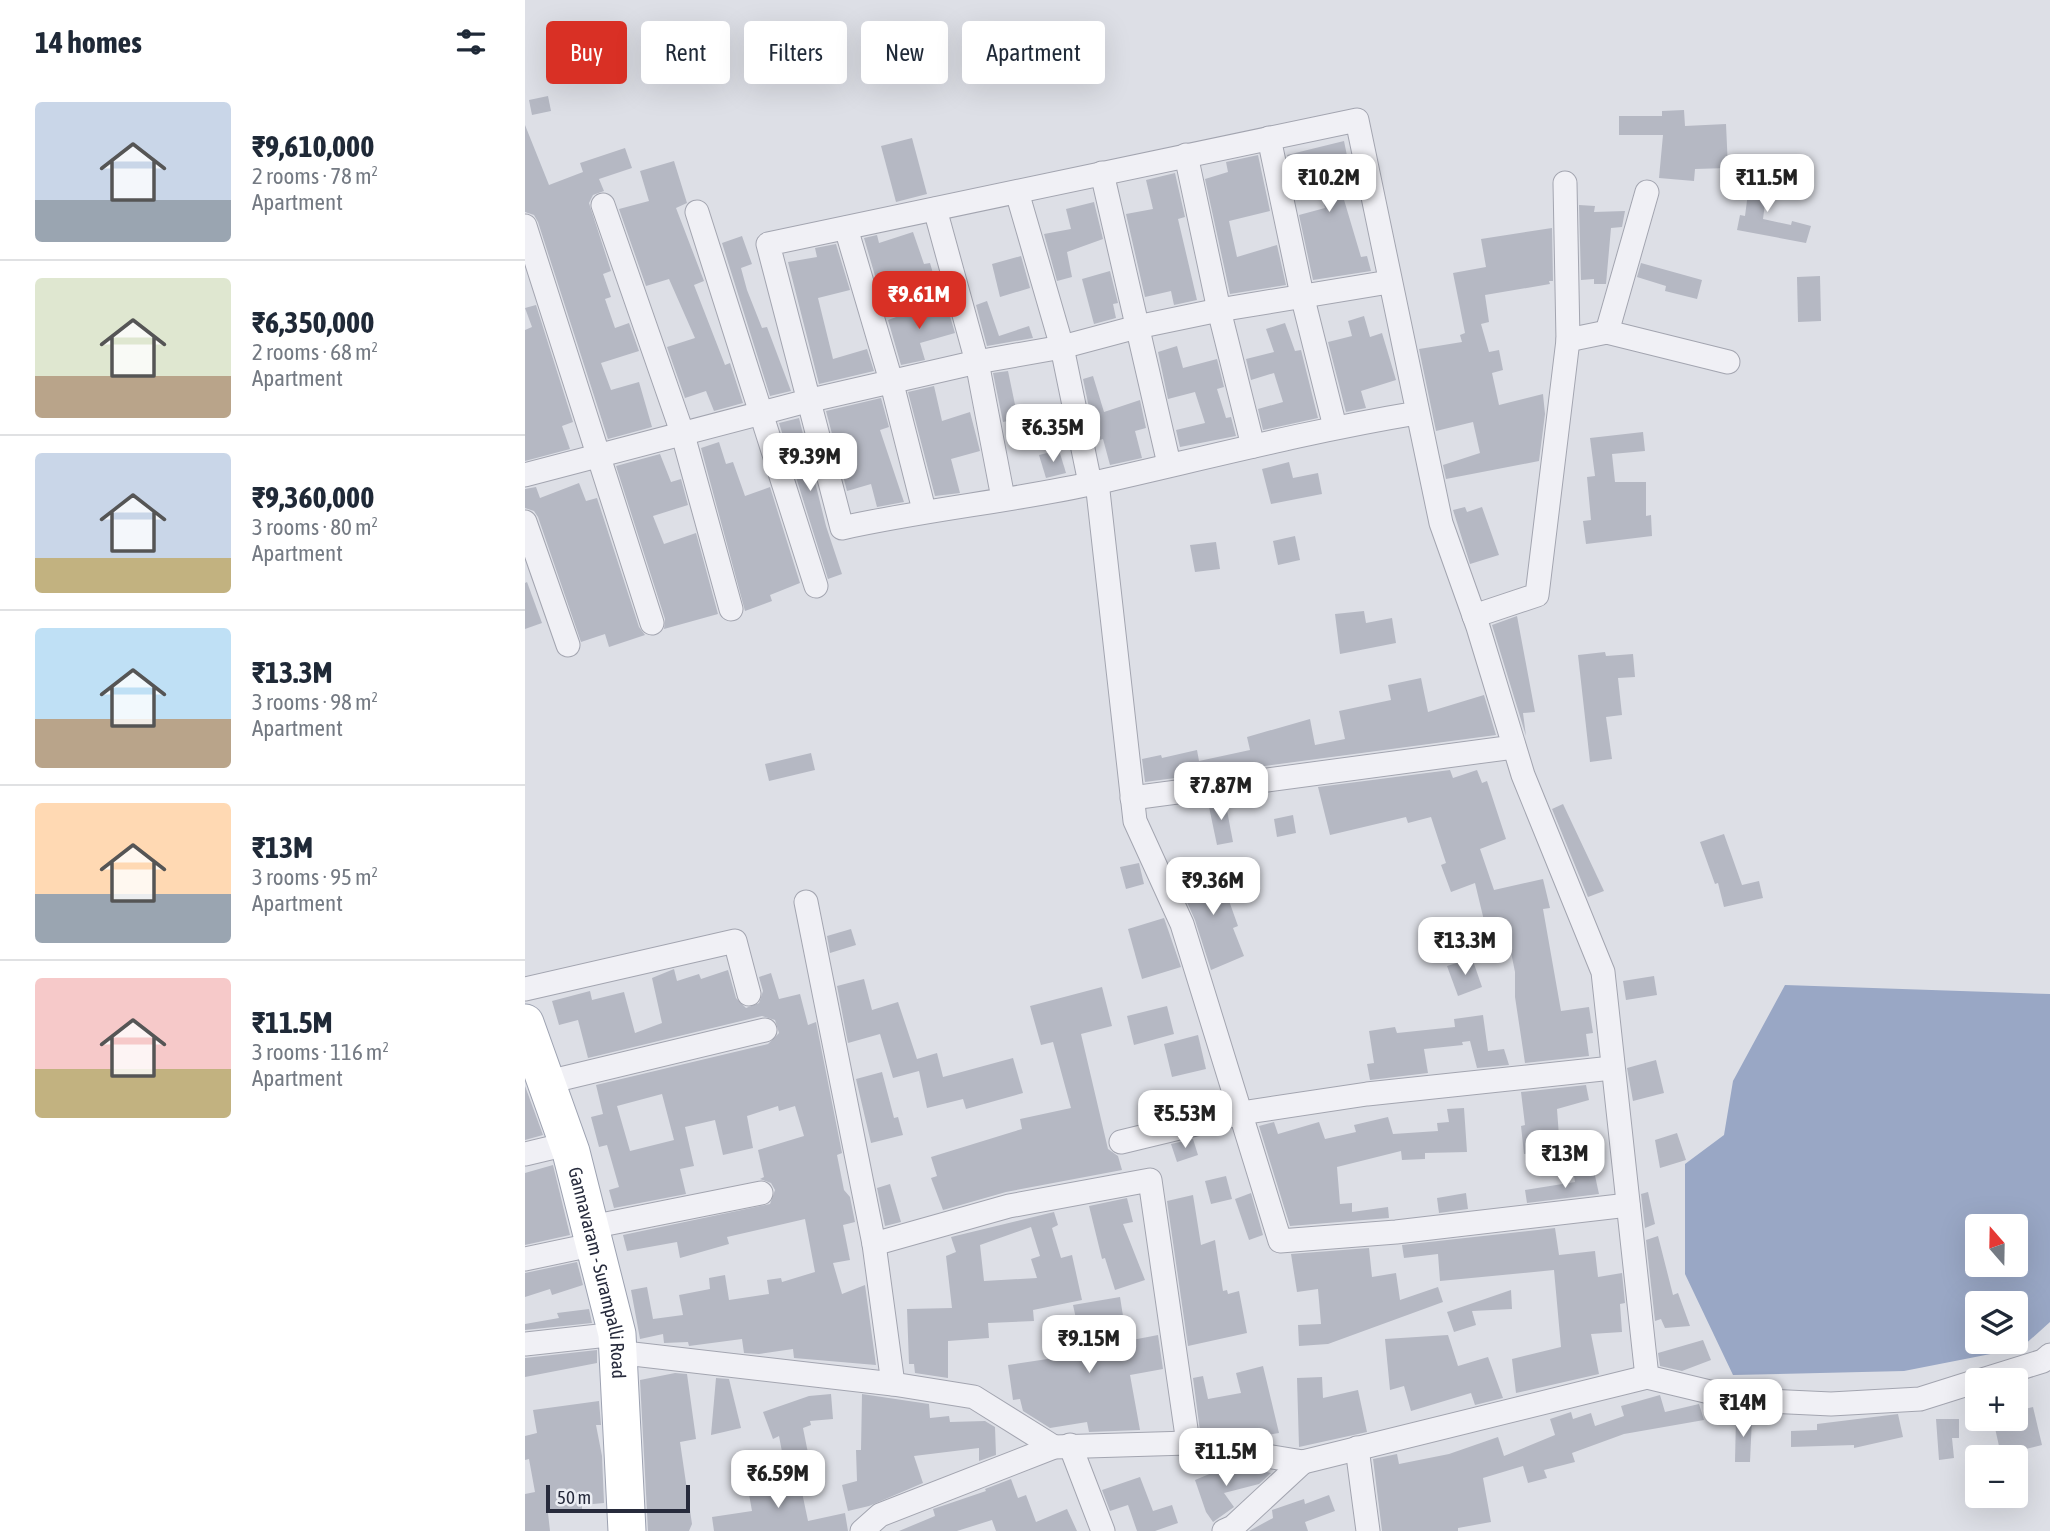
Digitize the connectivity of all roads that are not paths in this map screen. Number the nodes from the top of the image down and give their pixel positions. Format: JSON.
{"nodes":[{"id":1,"x":1269,"y":138,"type":"junction"},
{"id":2,"x":1186,"y":155,"type":"junction"},
{"id":3,"x":1102,"y":173,"type":"junction"},
{"id":4,"x":1565,"y":183,"type":"dead end"},
{"id":5,"x":1647,"y":191,"type":"dead end"},
{"id":6,"x":1017,"y":192,"type":"junction"},
{"id":7,"x":603,"y":205,"type":"dead end"},
{"id":8,"x":935,"y":209,"type":"junction"},
{"id":9,"x":697,"y":212,"type":"dead end"},
{"id":10,"x":525,"y":226,"type":"edge"},
{"id":11,"x":846,"y":228,"type":"junction"},
{"id":12,"x":1389,"y":282,"type":"junction"},
{"id":13,"x":1302,"y":295,"type":"junction"},
{"id":14,"x":1219,"y":310,"type":"junction"},
{"id":15,"x":1137,"y":327,"type":"junction"},
{"id":16,"x":1607,"y":332,"type":"junction"},
{"id":17,"x":1568,"y":340,"type":"junction"},
{"id":18,"x":1062,"y":347,"type":"junction"},
{"id":19,"x":977,"y":362,"type":"junction"},
{"id":20,"x":1728,"y":362,"type":"dead end"},
{"id":21,"x":892,"y":384,"type":"junction"},
{"id":22,"x":807,"y":401,"type":"junction"},
{"id":23,"x":1416,"y":413,"type":"junction"},
{"id":24,"x":761,"y":414,"type":"junction"},
{"id":25,"x":1335,"y":427,"type":"junction"},
{"id":26,"x":683,"y":435,"type":"junction"},
{"id":27,"x":1253,"y":446,"type":"junction"},
{"id":28,"x":597,"y":456,"type":"junction"},
{"id":29,"x":1169,"y":464,"type":"junction"},
{"id":30,"x":525,"y":475,"type":"edge"},
{"id":31,"x":1094,"y":483,"type":"junction"},
{"id":32,"x":1003,"y":498,"type":"junction"},
{"id":33,"x":924,"y":510,"type":"junction"},
{"id":34,"x":525,"y":522,"type":"edge"},
{"id":35,"x":816,"y":586,"type":"dead end"},
{"id":36,"x":731,"y":609,"type":"dead end"},
{"id":37,"x":1474,"y":616,"type":"junction"},
{"id":38,"x":652,"y":623,"type":"dead end"},
{"id":39,"x":568,"y":645,"type":"dead end"},
{"id":40,"x":1514,"y":747,"type":"junction"},
{"id":41,"x":1132,"y":798,"type":"junction"},
{"id":42,"x":806,"y":902,"type":"dead end"},
{"id":43,"x":525,"y":989,"type":"edge"},
{"id":44,"x":749,"y":994,"type":"dead end"},
{"id":45,"x":525,"y":1023,"type":"edge"},
{"id":46,"x":765,"y":1030,"type":"dead end"},
{"id":47,"x":1612,"y":1068,"type":"junction"},
{"id":48,"x":548,"y":1082,"type":"junction"},
{"id":49,"x":1241,"y":1113,"type":"junction"},
{"id":50,"x":1121,"y":1142,"type":"dead end"},
{"id":51,"x":567,"y":1144,"type":"junction"},
{"id":52,"x":525,"y":1154,"type":"edge"},
{"id":53,"x":761,"y":1193,"type":"dead end"},
{"id":54,"x":1628,"y":1205,"type":"junction"},
{"id":55,"x":594,"y":1235,"type":"junction"},
{"id":56,"x":874,"y":1244,"type":"junction"},
{"id":57,"x":525,"y":1259,"type":"edge"},
{"id":58,"x":617,"y":1343,"type":"junction"},
{"id":59,"x":525,"y":1344,"type":"edge"},
{"id":60,"x":2050,"y":1355,"type":"edge"},
{"id":61,"x":2020,"y":1368,"type":"edge"},
{"id":62,"x":1647,"y":1377,"type":"junction"},
{"id":63,"x":893,"y":1384,"type":"junction"},
{"id":64,"x":1965,"y":1385,"type":"edge"},
{"id":65,"x":1188,"y":1443,"type":"junction"},
{"id":66,"x":1062,"y":1446,"type":"junction"},
{"id":67,"x":1357,"y":1448,"type":"junction"},
{"id":68,"x":1303,"y":1462,"type":"junction"},
{"id":69,"x":627,"y":1531,"type":"edge"},
{"id":70,"x":862,"y":1531,"type":"edge"},
{"id":71,"x":1103,"y":1531,"type":"edge"},
{"id":72,"x":1224,"y":1531,"type":"edge"},
{"id":73,"x":1368,"y":1531,"type":"edge"}],
"edges":[{"from":1,"to":2,"type":"street"},
{"from":1,"to":12,"type":"street"},
{"from":1,"to":13,"type":"street"},
{"from":2,"to":3,"type":"street"},
{"from":2,"to":14,"type":"street"},
{"from":3,"to":6,"type":"street"},
{"from":3,"to":15,"type":"street"},
{"from":4,"to":17,"type":"street"},
{"from":5,"to":16,"type":"street"},
{"from":6,"to":8,"type":"street"},
{"from":6,"to":18,"type":"street"},
{"from":7,"to":26,"type":"street"},
{"from":8,"to":11,"type":"street"},
{"from":8,"to":19,"type":"street"},
{"from":9,"to":24,"type":"street"},
{"from":10,"to":28,"type":"street"},
{"from":11,"to":21,"type":"street"},
{"from":11,"to":22,"type":"street"},
{"from":12,"to":13,"type":"street"},
{"from":12,"to":23,"type":"street"},
{"from":13,"to":14,"type":"street"},
{"from":13,"to":25,"type":"street"},
{"from":14,"to":15,"type":"street"},
{"from":14,"to":27,"type":"street"},
{"from":15,"to":18,"type":"street"},
{"from":15,"to":29,"type":"street"},
{"from":16,"to":17,"type":"street"},
{"from":16,"to":20,"type":"street"},
{"from":17,"to":37,"type":"street"},
{"from":18,"to":19,"type":"street"},
{"from":18,"to":31,"type":"street"},
{"from":19,"to":21,"type":"street"},
{"from":19,"to":32,"type":"street"},
{"from":21,"to":22,"type":"street"},
{"from":21,"to":33,"type":"street"},
{"from":22,"to":24,"type":"street"},
{"from":22,"to":33,"type":"street"},
{"from":23,"to":25,"type":"street"},
{"from":23,"to":37,"type":"street"},
{"from":24,"to":26,"type":"street"},
{"from":24,"to":35,"type":"street"},
{"from":25,"to":27,"type":"street"},
{"from":26,"to":28,"type":"street"},
{"from":26,"to":36,"type":"street"},
{"from":27,"to":29,"type":"street"},
{"from":28,"to":30,"type":"street"},
{"from":28,"to":38,"type":"street"},
{"from":29,"to":31,"type":"street"},
{"from":31,"to":32,"type":"street"},
{"from":31,"to":41,"type":"street"},
{"from":32,"to":33,"type":"street"},
{"from":34,"to":39,"type":"street"},
{"from":37,"to":40,"type":"street"},
{"from":40,"to":41,"type":"street"},
{"from":40,"to":47,"type":"street"},
{"from":41,"to":49,"type":"street"},
{"from":42,"to":56,"type":"street"},
{"from":43,"to":44,"type":"street"},
{"from":45,"to":48,"type":"main road","name":"Gannavaram - Surampalli Road"},
{"from":46,"to":48,"type":"street"},
{"from":47,"to":49,"type":"street"},
{"from":47,"to":54,"type":"street"},
{"from":48,"to":51,"type":"main road","name":"Gannavaram - Surampalli Road"},
{"from":49,"to":50,"type":"street"},
{"from":49,"to":54,"type":"street"},
{"from":51,"to":52,"type":"street"},
{"from":51,"to":55,"type":"main road","name":"Gannavaram - Surampalli Road"},
{"from":53,"to":55,"type":"street"},
{"from":54,"to":62,"type":"street"},
{"from":55,"to":57,"type":"street"},
{"from":55,"to":58,"type":"main road","name":"Gannavaram - Surampalli Road"},
{"from":56,"to":63,"type":"street"},
{"from":56,"to":65,"type":"street"},
{"from":58,"to":59,"type":"street"},
{"from":58,"to":63,"type":"street"},
{"from":58,"to":69,"type":"main road","name":"Gannavaram - Surampalli Road"},
{"from":60,"to":61,"type":"street"},
{"from":62,"to":64,"type":"street"},
{"from":62,"to":67,"type":"street"},
{"from":63,"to":66,"type":"street"},
{"from":65,"to":66,"type":"street"},
{"from":65,"to":68,"type":"street"},
{"from":66,"to":70,"type":"street"},
{"from":66,"to":71,"type":"street"},
{"from":67,"to":68,"type":"street"},
{"from":67,"to":73,"type":"street"},
{"from":68,"to":72,"type":"street"}]}
